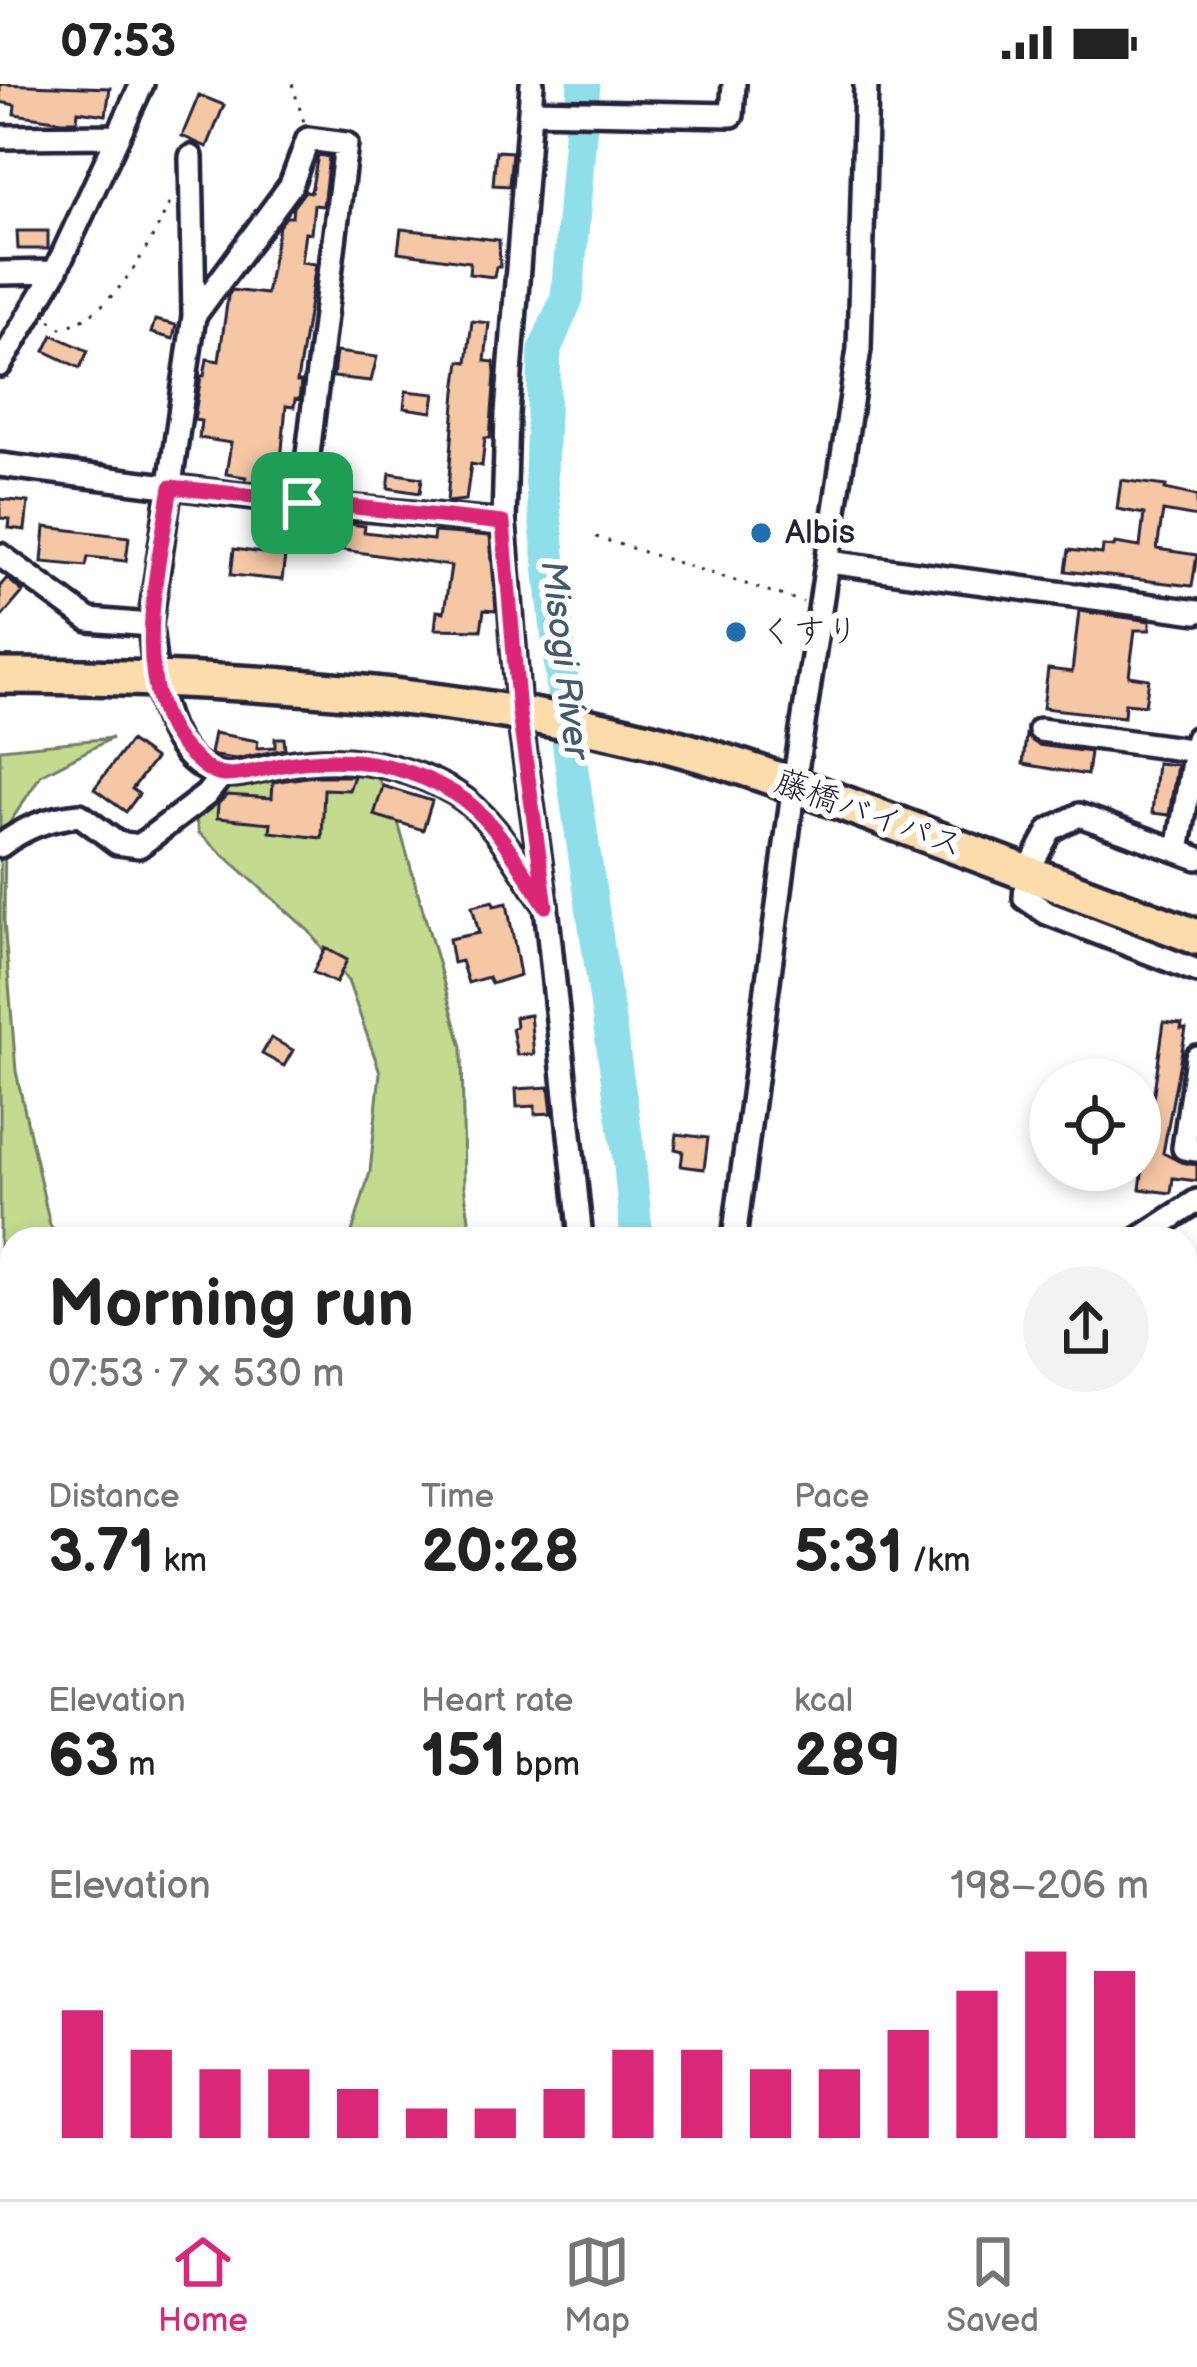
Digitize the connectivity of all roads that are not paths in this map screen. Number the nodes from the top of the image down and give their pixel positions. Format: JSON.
{"nodes":[{"id":1,"x":142,"y":84,"type":"edge"},
{"id":2,"x":532,"y":84,"type":"edge"},
{"id":3,"x":734,"y":84,"type":"edge"},
{"id":4,"x":866,"y":84,"type":"edge"},
{"id":5,"x":530,"y":111,"type":"junction"},
{"id":6,"x":0,"y":136,"type":"edge"},
{"id":7,"x":118,"y":136,"type":"junction"},
{"id":8,"x":191,"y":157,"type":"dead end"},
{"id":9,"x":55,"y":272,"type":"junction"},
{"id":10,"x":0,"y":273,"type":"edge"},
{"id":11,"x":194,"y":316,"type":"junction"},
{"id":12,"x":0,"y":365,"type":"edge"},
{"id":13,"x":0,"y":465,"type":"edge"},
{"id":14,"x":171,"y":487,"type":"junction"},
{"id":15,"x":302,"y":503,"type":"junction"},
{"id":16,"x":503,"y":523,"type":"junction"},
{"id":17,"x":0,"y":555,"type":"edge"},
{"id":18,"x":829,"y":562,"type":"junction"},
{"id":19,"x":1197,"y":612,"type":"edge"},
{"id":20,"x":150,"y":625,"type":"junction"},
{"id":21,"x":0,"y":676,"type":"edge"},
{"id":22,"x":156,"y":676,"type":"junction"},
{"id":23,"x":526,"y":714,"type":"junction"},
{"id":24,"x":1040,"y":730,"type":"dead end"},
{"id":25,"x":1196,"y":747,"type":"edge"},
{"id":26,"x":222,"y":775,"type":"junction"},
{"id":27,"x":794,"y":784,"type":"junction"},
{"id":28,"x":0,"y":846,"type":"edge"},
{"id":29,"x":1188,"y":855,"type":"edge"},
{"id":30,"x":1027,"y":873,"type":"junction"},
{"id":31,"x":546,"y":906,"type":"junction"},
{"id":32,"x":1197,"y":937,"type":"edge"},
{"id":33,"x":1197,"y":971,"type":"edge"},
{"id":34,"x":1197,"y":1057,"type":"edge"},
{"id":35,"x":1197,"y":1150,"type":"edge"},
{"id":36,"x":1197,"y":1201,"type":"edge"},
{"id":37,"x":580,"y":1227,"type":"edge"},
{"id":38,"x":736,"y":1227,"type":"edge"},
{"id":39,"x":1157,"y":1227,"type":"edge"}],
"edges":[{"from":1,"to":7,"type":"street"},
{"from":2,"to":5,"type":"street"},
{"from":3,"to":5,"type":"street"},
{"from":4,"to":18,"type":"street"},
{"from":5,"to":16,"type":"street"},
{"from":6,"to":7,"type":"street"},
{"from":7,"to":9,"type":"street"},
{"from":8,"to":11,"type":"street"},
{"from":9,"to":10,"type":"street"},
{"from":9,"to":12,"type":"street"},
{"from":11,"to":14,"type":"street"},
{"from":11,"to":15,"type":"street"},
{"from":13,"to":14,"type":"street"},
{"from":14,"to":15,"type":"street"},
{"from":14,"to":20,"type":"street"},
{"from":15,"to":16,"type":"street"},
{"from":16,"to":23,"type":"street"},
{"from":17,"to":20,"type":"street"},
{"from":18,"to":19,"type":"street"},
{"from":18,"to":27,"type":"street"},
{"from":20,"to":22,"type":"street"},
{"from":21,"to":22,"type":"highway","name":"藤橋バイパス"},
{"from":22,"to":23,"type":"highway","name":"藤橋バイパス"},
{"from":22,"to":26,"type":"street"},
{"from":23,"to":27,"type":"highway","name":"藤橋バイパス"},
{"from":23,"to":31,"type":"street"},
{"from":24,"to":25,"type":"street"},
{"from":25,"to":29,"type":"street"},
{"from":26,"to":28,"type":"street"},
{"from":26,"to":31,"type":"street"},
{"from":27,"to":30,"type":"highway","name":"藤橋バイパス"},
{"from":27,"to":38,"type":"street"},
{"from":29,"to":30,"type":"street"},
{"from":30,"to":32,"type":"highway","name":"藤橋バイパス"},
{"from":30,"to":33,"type":"street"},
{"from":31,"to":37,"type":"street"},
{"from":34,"to":35,"type":"street"},
{"from":36,"to":39,"type":"street"}]}
